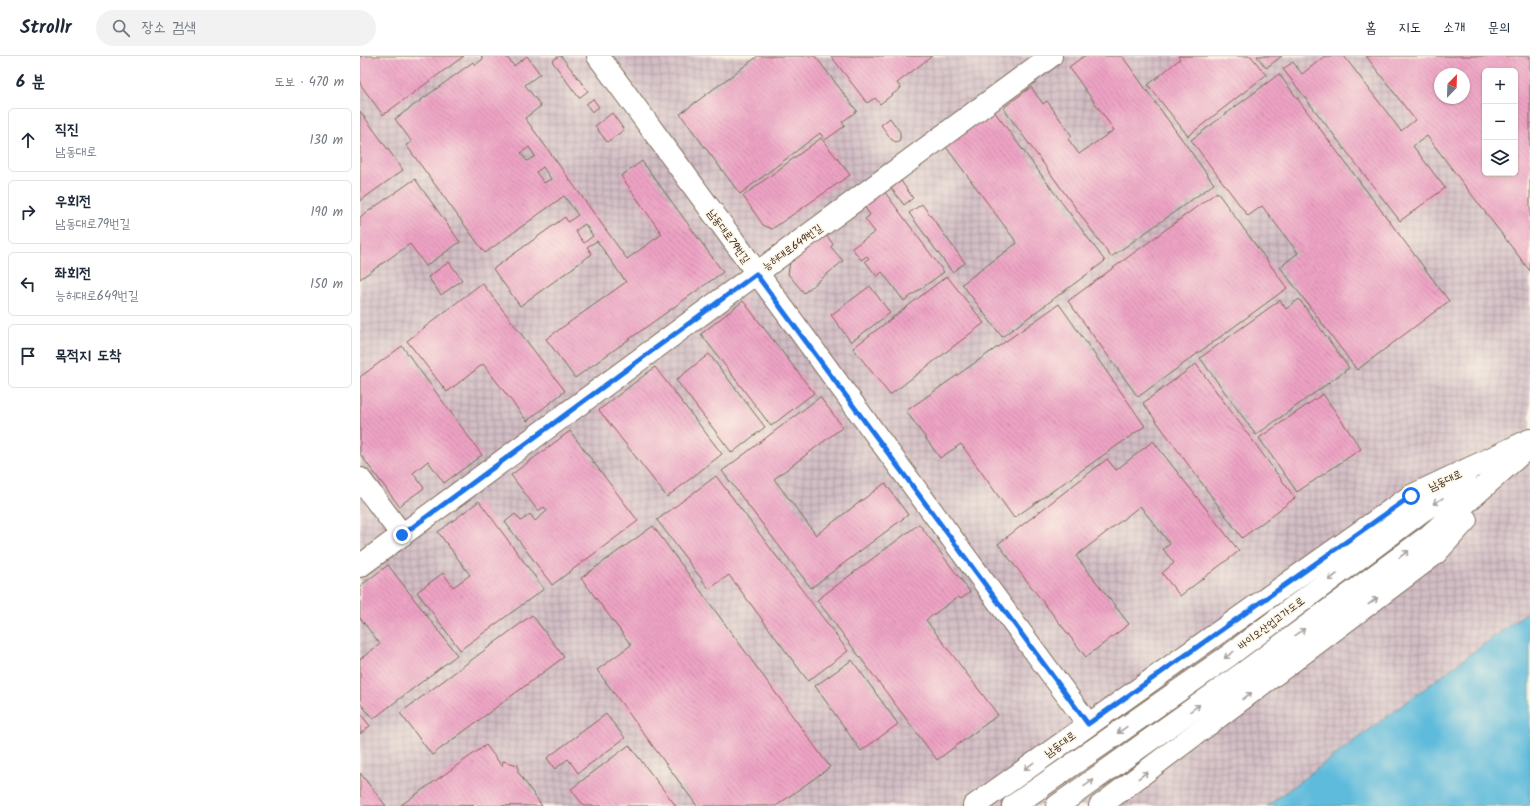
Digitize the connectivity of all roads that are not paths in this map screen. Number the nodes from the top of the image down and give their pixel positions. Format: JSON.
{"nodes":[{"id":1,"x":598,"y":56,"type":"edge"},
{"id":2,"x":1051,"y":56,"type":"edge"},
{"id":3,"x":756,"y":274,"type":"junction"},
{"id":4,"x":1530,"y":442,"type":"edge"},
{"id":5,"x":1530,"y":447,"type":"edge"},
{"id":6,"x":360,"y":479,"type":"edge"},
{"id":7,"x":402,"y":535,"type":"junction"},
{"id":8,"x":360,"y":566,"type":"edge"},
{"id":9,"x":1088,"y":724,"type":"junction"},
{"id":10,"x":974,"y":806,"type":"edge"},
{"id":11,"x":1013,"y":806,"type":"edge"},
{"id":12,"x":1057,"y":806,"type":"edge"},
{"id":13,"x":1100,"y":806,"type":"edge"}],
"edges":[{"from":1,"to":3,"type":"main road","name":"남동대로79번길"},
{"from":2,"to":3,"type":"main road","name":"능허대로649번길"},
{"from":3,"to":7,"type":"main road","name":"능허대로649번길"},
{"from":3,"to":9,"type":"main road","name":"남동대로79번길"},
{"from":4,"to":9,"type":"main road","name":"남동대로"},
{"from":4,"to":11,"type":"main road","name":"바이오산업고가도로","one_way":true},
{"from":12,"to":5,"type":"main road","one_way":true},
{"from":13,"to":5,"type":"main road","one_way":true},
{"from":6,"to":7,"type":"main road"},
{"from":7,"to":8,"type":"main road","name":"능허대로649번길"},
{"from":9,"to":10,"type":"main road","name":"남동대로","one_way":true}]}
